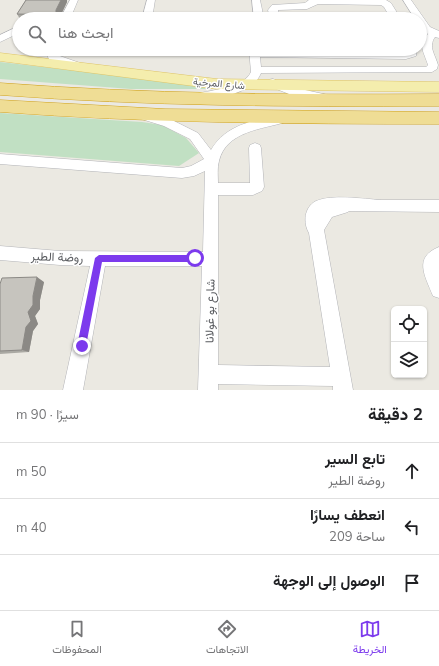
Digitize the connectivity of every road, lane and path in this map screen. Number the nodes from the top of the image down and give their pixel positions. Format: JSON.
{"nodes":[{"id":1,"x":74,"y":0,"type":"edge"},
{"id":2,"x":150,"y":0,"type":"edge"},
{"id":3,"x":250,"y":0,"type":"edge"},
{"id":4,"x":256,"y":0,"type":"edge"},
{"id":5,"x":68,"y":12,"type":"edge"},
{"id":6,"x":148,"y":12,"type":"edge"},
{"id":7,"x":251,"y":12,"type":"edge"},
{"id":8,"x":258,"y":12,"type":"edge"},
{"id":9,"x":273,"y":12,"type":"edge"},
{"id":10,"x":392,"y":12,"type":"edge"},
{"id":11,"x":427,"y":30,"type":"edge"},
{"id":12,"x":427,"y":31,"type":"edge"},
{"id":13,"x":12,"y":33,"type":"edge"},
{"id":14,"x":436,"y":37,"type":"edge"},
{"id":15,"x":0,"y":40,"type":"edge"},
{"id":16,"x":427,"y":44,"type":"edge"},
{"id":17,"x":427,"y":50,"type":"edge"},
{"id":18,"x":52,"y":56,"type":"edge"},
{"id":19,"x":258,"y":56,"type":"edge"},
{"id":20,"x":260,"y":56,"type":"edge"},
{"id":21,"x":0,"y":57,"type":"edge"},
{"id":22,"x":82,"y":66,"type":"junction"},
{"id":23,"x":263,"y":70,"type":"junction"},
{"id":24,"x":241,"y":86,"type":"junction"},
{"id":25,"x":277,"y":86,"type":"junction"},
{"id":26,"x":439,"y":87,"type":"edge"},
{"id":27,"x":0,"y":89,"type":"edge"},
{"id":28,"x":183,"y":100,"type":"junction"},
{"id":29,"x":333,"y":100,"type":"junction"},
{"id":30,"x":439,"y":100,"type":"edge"},
{"id":31,"x":0,"y":106,"type":"edge"},
{"id":32,"x":138,"y":114,"type":"junction"},
{"id":33,"x":288,"y":118,"type":"junction"},
{"id":34,"x":439,"y":118,"type":"edge"},
{"id":35,"x":255,"y":148,"type":"dead end"},
{"id":36,"x":0,"y":159,"type":"edge"},
{"id":37,"x":212,"y":161,"type":"junction"},
{"id":38,"x":211,"y":189,"type":"junction"},
{"id":39,"x":439,"y":207,"type":"edge"},
{"id":40,"x":0,"y":253,"type":"edge"},
{"id":41,"x":439,"y":254,"type":"edge"},
{"id":42,"x":99,"y":258,"type":"junction"},
{"id":43,"x":211,"y":258,"type":"junction"},
{"id":44,"x":439,"y":290,"type":"edge"},
{"id":45,"x":208,"y":382,"type":"edge"},
{"id":46,"x":342,"y":383,"type":"edge"},
{"id":47,"x":73,"y":390,"type":"edge"}],
"edges":[{"from":1,"to":5,"type":"street"},
{"from":2,"to":6,"type":"street"},
{"from":3,"to":7,"type":"street"},
{"from":4,"to":8,"type":"street"},
{"from":9,"to":10,"type":"street"},
{"from":11,"to":14,"type":"street"},
{"from":12,"to":14,"type":"street"},
{"from":13,"to":15,"type":"street"},
{"from":14,"to":16,"type":"street"},
{"from":17,"to":23,"type":"street"},
{"from":18,"to":22,"type":"street"},
{"from":19,"to":24,"type":"street"},
{"from":20,"to":23,"type":"street"},
{"from":21,"to":22,"type":"main road","name":"شارع المرخية"},
{"from":22,"to":24,"type":"main road","name":"شارع المرخية"},
{"from":23,"to":25,"type":"street"},
{"from":24,"to":25,"type":"main road","name":"شارع المرخية"},
{"from":24,"to":28,"type":"street"},
{"from":25,"to":26,"type":"main road","name":"شارع المرخية"},
{"from":25,"to":29,"type":"street"},
{"from":27,"to":28,"type":"highway","name":"شارع المرخية"},
{"from":28,"to":29,"type":"highway","name":"شارع المرخية"},
{"from":29,"to":30,"type":"highway","name":"شارع المرخية"},
{"from":31,"to":32,"type":"highway"},
{"from":32,"to":33,"type":"highway"},
{"from":32,"to":37,"type":"street"},
{"from":33,"to":34,"type":"highway"},
{"from":33,"to":37,"type":"street","name":"شارع بو غولانا"},
{"from":35,"to":38,"type":"street"},
{"from":36,"to":37,"type":"street"},
{"from":37,"to":38,"type":"street","name":"شارع بو غولانا"},
{"from":38,"to":43,"type":"street","name":"شارع بو غولانا"},
{"from":39,"to":46,"type":"street"},
{"from":40,"to":42,"type":"street","name":"روضة الطير"},
{"from":41,"to":44,"type":"street"},
{"from":42,"to":43,"type":"street","name":"روضة الطير"},
{"from":42,"to":47,"type":"street"},
{"from":43,"to":45,"type":"street","name":"شارع بو غولانا"},
{"from":45,"to":46,"type":"street"}]}
